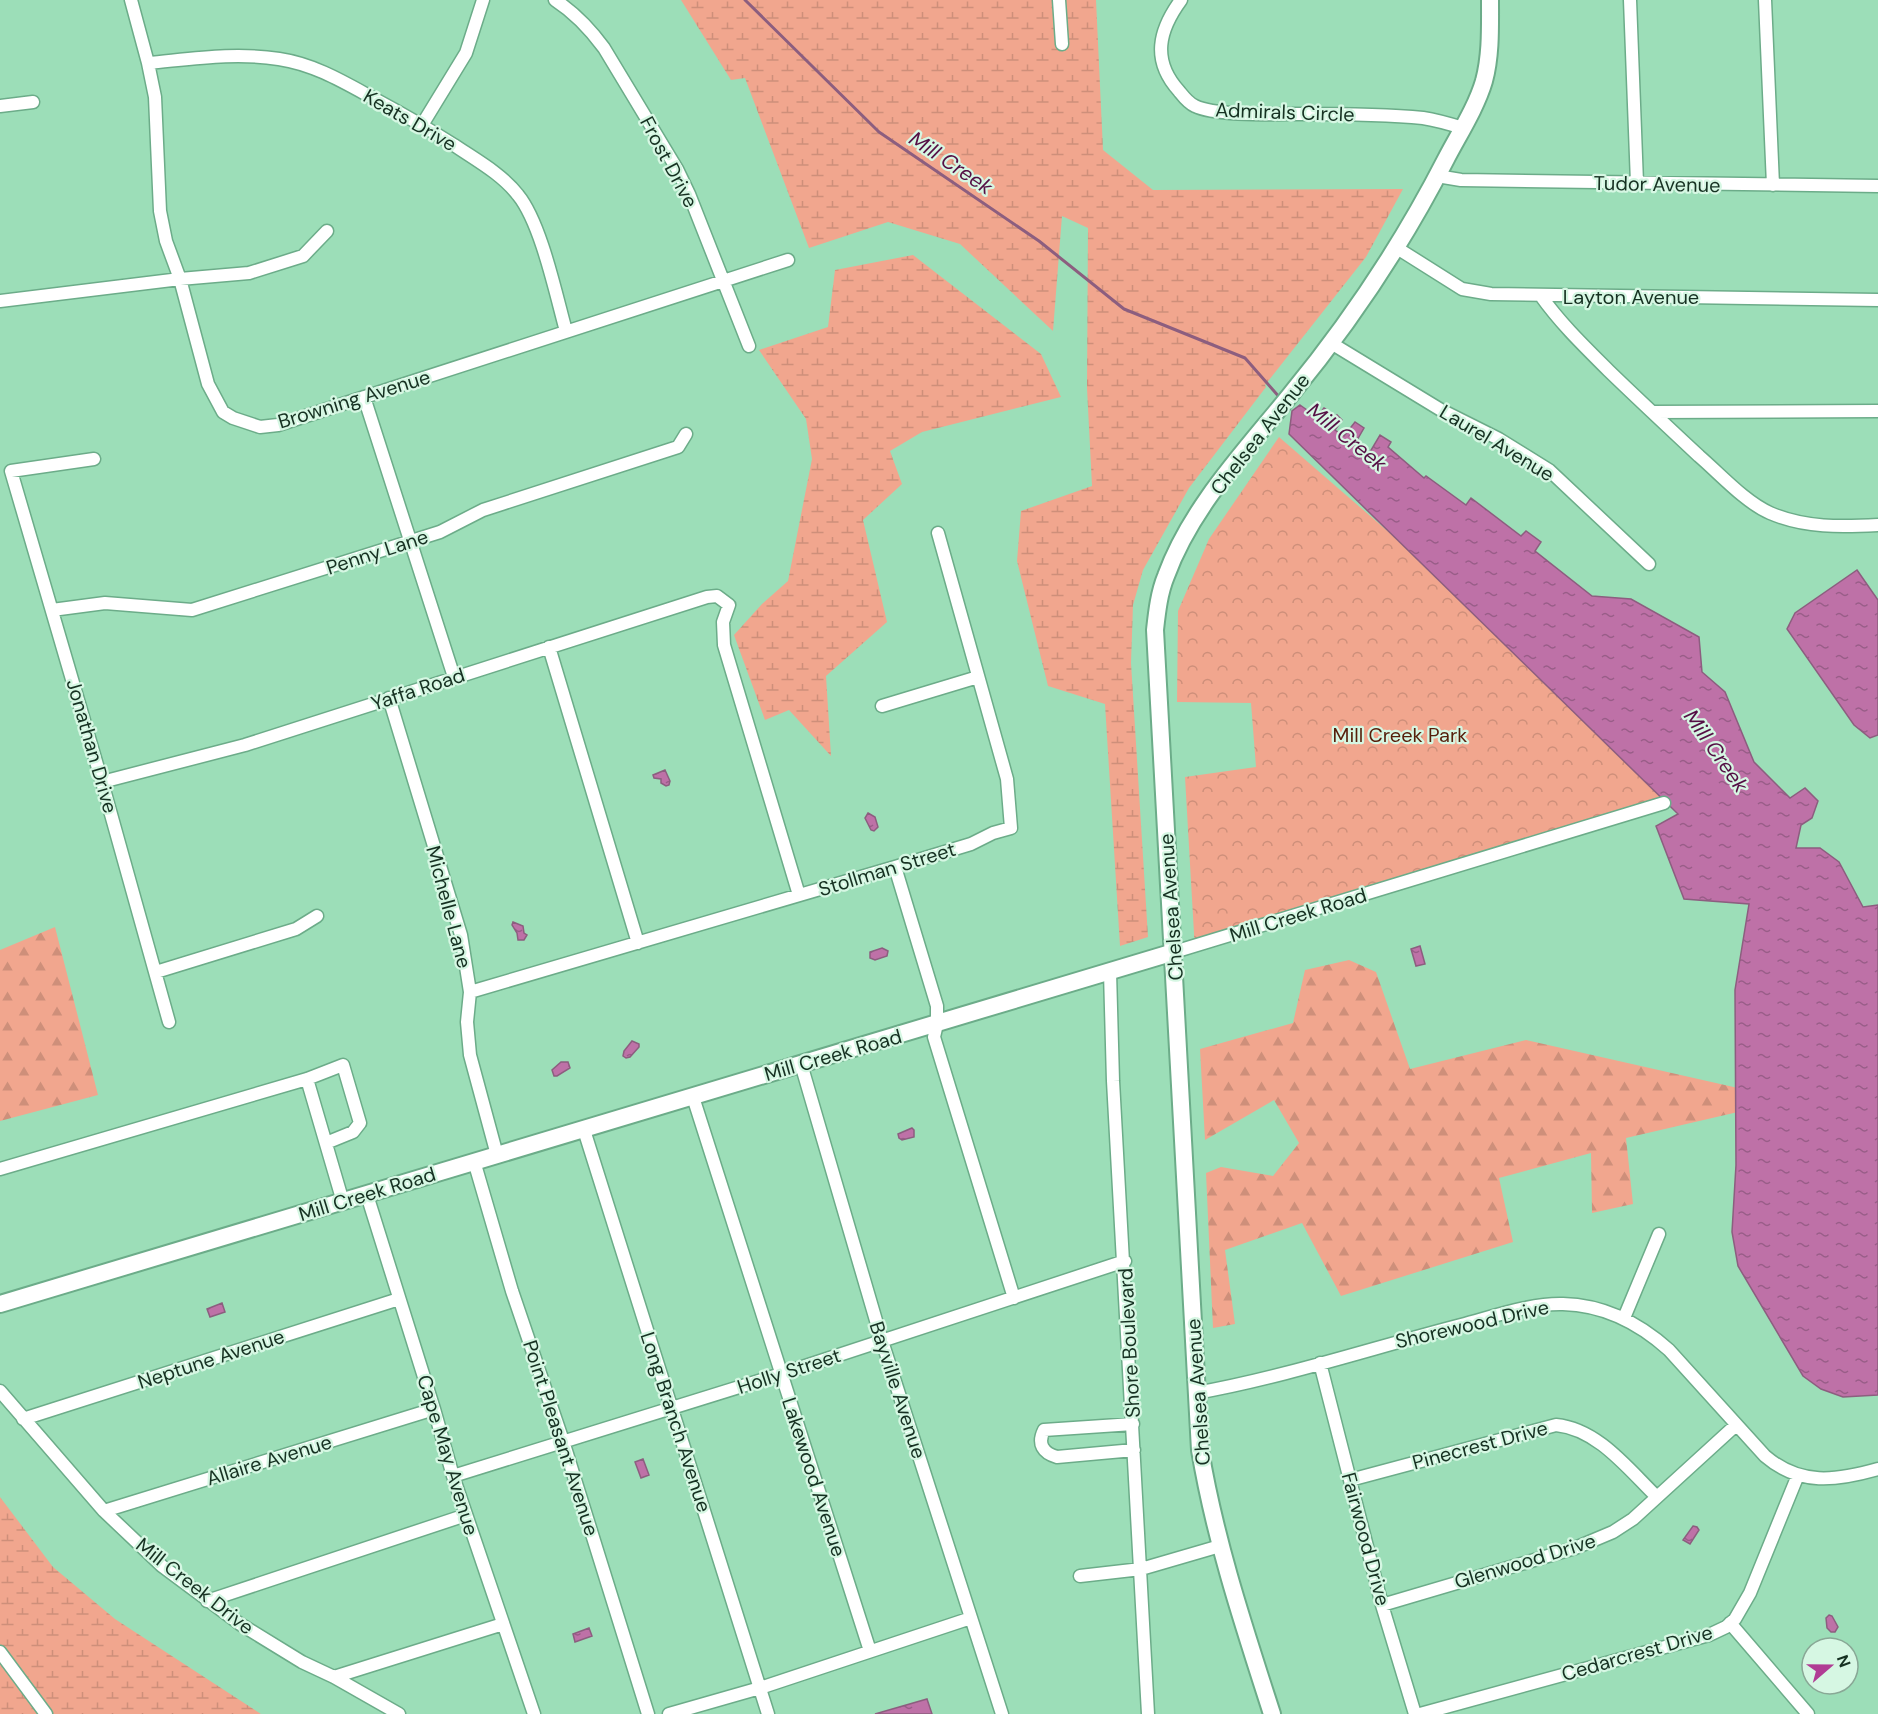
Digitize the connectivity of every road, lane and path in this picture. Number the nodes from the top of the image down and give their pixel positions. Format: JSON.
{"nodes":[{"id":1,"x":131,"y":0,"type":"edge"},
{"id":2,"x":483,"y":0,"type":"edge"},
{"id":3,"x":555,"y":0,"type":"edge"},
{"id":4,"x":1059,"y":0,"type":"edge"},
{"id":5,"x":1180,"y":0,"type":"edge"},
{"id":6,"x":1490,"y":0,"type":"edge"},
{"id":7,"x":1630,"y":0,"type":"edge"},
{"id":8,"x":1765,"y":0,"type":"edge"},
{"id":9,"x":1062,"y":44,"type":"dead end"},
{"id":10,"x":148,"y":63,"type":"junction"},
{"id":11,"x":33,"y":102,"type":"dead end"},
{"id":12,"x":0,"y":106,"type":"edge"},
{"id":13,"x":422,"y":125,"type":"junction"},
{"id":14,"x":1463,"y":128,"type":"junction"},
{"id":15,"x":1437,"y":176,"type":"junction"},
{"id":16,"x":1637,"y":183,"type":"junction"},
{"id":17,"x":1773,"y":185,"type":"junction"},
{"id":18,"x":1878,"y":186,"type":"edge"},
{"id":19,"x":327,"y":231,"type":"dead end"},
{"id":20,"x":1397,"y":248,"type":"junction"},
{"id":21,"x":788,"y":260,"type":"dead end"},
{"id":22,"x":180,"y":279,"type":"junction"},
{"id":23,"x":723,"y":282,"type":"junction"},
{"id":24,"x":1541,"y":296,"type":"junction"},
{"id":25,"x":1878,"y":300,"type":"edge"},
{"id":26,"x":0,"y":301,"type":"edge"},
{"id":27,"x":566,"y":331,"type":"junction"},
{"id":28,"x":1331,"y":343,"type":"junction"},
{"id":29,"x":749,"y":346,"type":"dead end"},
{"id":30,"x":364,"y":397,"type":"junction"},
{"id":31,"x":1878,"y":411,"type":"edge"},
{"id":32,"x":1652,"y":412,"type":"junction"},
{"id":33,"x":686,"y":434,"type":"dead end"},
{"id":34,"x":94,"y":459,"type":"dead end"},
{"id":35,"x":1878,"y":525,"type":"edge"},
{"id":36,"x":938,"y":533,"type":"dead end"},
{"id":37,"x":411,"y":541,"type":"junction"},
{"id":38,"x":1649,"y":564,"type":"dead end"},
{"id":39,"x":52,"y":610,"type":"junction"},
{"id":40,"x":549,"y":647,"type":"junction"},
{"id":41,"x":454,"y":677,"type":"junction"},
{"id":42,"x":978,"y":677,"type":"junction"},
{"id":43,"x":389,"y":698,"type":"junction"},
{"id":44,"x":882,"y":706,"type":"dead end"},
{"id":45,"x":102,"y":782,"type":"junction"},
{"id":46,"x":1664,"y":803,"type":"dead end"},
{"id":47,"x":895,"y":867,"type":"junction"},
{"id":48,"x":799,"y":895,"type":"junction"},
{"id":49,"x":317,"y":916,"type":"dead end"},
{"id":50,"x":638,"y":943,"type":"junction"},
{"id":51,"x":1174,"y":952,"type":"junction"},
{"id":52,"x":156,"y":972,"type":"junction"},
{"id":53,"x":1110,"y":972,"type":"junction"},
{"id":54,"x":470,"y":992,"type":"junction"},
{"id":55,"x":169,"y":1022,"type":"dead end"},
{"id":56,"x":937,"y":1024,"type":"junction"},
{"id":57,"x":801,"y":1064,"type":"junction"},
{"id":58,"x":307,"y":1079,"type":"junction"},
{"id":59,"x":693,"y":1097,"type":"junction"},
{"id":60,"x":584,"y":1130,"type":"junction"},
{"id":61,"x":326,"y":1143,"type":"junction"},
{"id":62,"x":498,"y":1155,"type":"junction"},
{"id":63,"x":474,"y":1161,"type":"junction"},
{"id":64,"x":0,"y":1169,"type":"edge"},
{"id":65,"x":367,"y":1195,"type":"junction"},
{"id":66,"x":343,"y":1202,"type":"junction"},
{"id":67,"x":1659,"y":1234,"type":"dead end"},
{"id":68,"x":1125,"y":1262,"type":"junction"},
{"id":69,"x":1014,"y":1298,"type":"junction"},
{"id":70,"x":399,"y":1299,"type":"junction"},
{"id":71,"x":0,"y":1304,"type":"edge"},
{"id":72,"x":1624,"y":1318,"type":"junction"},
{"id":73,"x":882,"y":1341,"type":"junction"},
{"id":74,"x":1320,"y":1363,"type":"junction"},
{"id":75,"x":780,"y":1374,"type":"junction"},
{"id":76,"x":0,"y":1390,"type":"edge"},
{"id":77,"x":1196,"y":1393,"type":"junction"},
{"id":78,"x":671,"y":1408,"type":"junction"},
{"id":79,"x":434,"y":1409,"type":"junction"},
{"id":80,"x":23,"y":1419,"type":"junction"},
{"id":81,"x":1133,"y":1424,"type":"junction"},
{"id":82,"x":1736,"y":1425,"type":"junction"},
{"id":83,"x":563,"y":1441,"type":"junction"},
{"id":84,"x":1134,"y":1450,"type":"junction"},
{"id":85,"x":1878,"y":1469,"type":"edge"},
{"id":86,"x":1798,"y":1475,"type":"junction"},
{"id":87,"x":453,"y":1476,"type":"junction"},
{"id":88,"x":1350,"y":1480,"type":"junction"},
{"id":89,"x":1657,"y":1497,"type":"junction"},
{"id":90,"x":104,"y":1511,"type":"junction"},
{"id":91,"x":466,"y":1515,"type":"junction"},
{"id":92,"x":1220,"y":1546,"type":"junction"},
{"id":93,"x":1141,"y":1569,"type":"junction"},
{"id":94,"x":1080,"y":1576,"type":"dead end"},
{"id":95,"x":207,"y":1601,"type":"junction"},
{"id":96,"x":1382,"y":1605,"type":"junction"},
{"id":97,"x":971,"y":1618,"type":"junction"},
{"id":98,"x":1730,"y":1623,"type":"junction"},
{"id":99,"x":503,"y":1624,"type":"junction"},
{"id":100,"x":0,"y":1652,"type":"edge"},
{"id":101,"x":870,"y":1652,"type":"junction"},
{"id":102,"x":334,"y":1677,"type":"junction"},
{"id":103,"x":760,"y":1688,"type":"junction"},
{"id":104,"x":1445,"y":1711,"type":"edge"},
{"id":105,"x":46,"y":1714,"type":"edge"},
{"id":106,"x":399,"y":1714,"type":"edge"},
{"id":107,"x":534,"y":1714,"type":"edge"},
{"id":108,"x":648,"y":1714,"type":"edge"},
{"id":109,"x":669,"y":1714,"type":"edge"},
{"id":110,"x":768,"y":1714,"type":"edge"},
{"id":111,"x":1002,"y":1714,"type":"edge"},
{"id":112,"x":1148,"y":1714,"type":"edge"},
{"id":113,"x":1272,"y":1714,"type":"edge"},
{"id":114,"x":1415,"y":1714,"type":"edge"},
{"id":115,"x":1420,"y":1714,"type":"edge"},
{"id":116,"x":1808,"y":1714,"type":"edge"}],
"edges":[{"from":1,"to":10,"type":"street","name":"Browning Avenue"},
{"from":2,"to":13,"type":"street"},
{"from":3,"to":23,"type":"street","name":"Frost Drive"},
{"from":4,"to":9,"type":"street"},
{"from":5,"to":14,"type":"street","name":"Admirals Circle"},
{"from":6,"to":14,"type":"main road","name":"Chelsea Avenue"},
{"from":7,"to":16,"type":"street"},
{"from":8,"to":17,"type":"street"},
{"from":10,"to":13,"type":"street","name":"Keats Drive"},
{"from":10,"to":22,"type":"street","name":"Browning Avenue"},
{"from":11,"to":12,"type":"street"},
{"from":13,"to":27,"type":"street","name":"Keats Drive"},
{"from":14,"to":15,"type":"main road","name":"Chelsea Avenue"},
{"from":15,"to":16,"type":"street","name":"Tudor Avenue"},
{"from":15,"to":20,"type":"main road","name":"Chelsea Avenue"},
{"from":16,"to":17,"type":"street","name":"Tudor Avenue"},
{"from":17,"to":18,"type":"street","name":"Tudor Avenue"},
{"from":19,"to":22,"type":"street"},
{"from":20,"to":24,"type":"street","name":"Layton Avenue"},
{"from":20,"to":28,"type":"main road","name":"Chelsea Avenue"},
{"from":21,"to":23,"type":"street","name":"Browning Avenue"},
{"from":22,"to":26,"type":"street"},
{"from":22,"to":30,"type":"street","name":"Browning Avenue"},
{"from":23,"to":27,"type":"street","name":"Browning Avenue"},
{"from":23,"to":29,"type":"street","name":"Frost Drive"},
{"from":24,"to":25,"type":"street","name":"Layton Avenue"},
{"from":24,"to":32,"type":"street"},
{"from":27,"to":30,"type":"street","name":"Browning Avenue"},
{"from":28,"to":38,"type":"street","name":"Laurel Avenue"},
{"from":28,"to":51,"type":"main road","name":"Chelsea Avenue"},
{"from":30,"to":37,"type":"street"},
{"from":31,"to":32,"type":"street"},
{"from":32,"to":35,"type":"street"},
{"from":33,"to":37,"type":"street","name":"Penny Lane"},
{"from":34,"to":39,"type":"street","name":"Jonathan Drive"},
{"from":36,"to":42,"type":"street","name":"Stollman Street"},
{"from":37,"to":39,"type":"street","name":"Penny Lane"},
{"from":37,"to":41,"type":"street"},
{"from":39,"to":45,"type":"street","name":"Jonathan Drive"},
{"from":40,"to":41,"type":"street","name":"Yaffa Road"},
{"from":40,"to":48,"type":"street","name":"Yaffa Road"},
{"from":40,"to":50,"type":"street"},
{"from":41,"to":43,"type":"street","name":"Yaffa Road"},
{"from":42,"to":44,"type":"street"},
{"from":42,"to":47,"type":"street","name":"Stollman Street"},
{"from":43,"to":45,"type":"street","name":"Yaffa Road"},
{"from":43,"to":54,"type":"street","name":"Michelle Lane"},
{"from":45,"to":52,"type":"street","name":"Jonathan Drive"},
{"from":46,"to":51,"type":"street","name":"Mill Creek Road"},
{"from":47,"to":48,"type":"street","name":"Stollman Street"},
{"from":47,"to":56,"type":"street"},
{"from":48,"to":50,"type":"street","name":"Stollman Street"},
{"from":49,"to":52,"type":"street"},
{"from":50,"to":54,"type":"street","name":"Stollman Street"},
{"from":51,"to":53,"type":"main road","name":"Mill Creek Road"},
{"from":51,"to":77,"type":"main road","name":"Chelsea Avenue"},
{"from":52,"to":55,"type":"street","name":"Jonathan Drive"},
{"from":53,"to":56,"type":"main road","name":"Mill Creek Road"},
{"from":53,"to":68,"type":"street","name":"Shore Boulevard"},
{"from":54,"to":62,"type":"street","name":"Michelle Lane"},
{"from":56,"to":57,"type":"main road","name":"Mill Creek Road"},
{"from":56,"to":69,"type":"street"},
{"from":57,"to":59,"type":"main road","name":"Mill Creek Road"},
{"from":57,"to":73,"type":"street","name":"Bayville Avenue"},
{"from":58,"to":61,"type":"street"},
{"from":58,"to":61,"type":"street"},
{"from":58,"to":64,"type":"street"},
{"from":59,"to":60,"type":"main road","name":"Mill Creek Road"},
{"from":59,"to":75,"type":"street","name":"Lakewood Avenue"},
{"from":60,"to":62,"type":"main road","name":"Mill Creek Road"},
{"from":60,"to":78,"type":"street","name":"Long Branch Avenue"},
{"from":61,"to":66,"type":"street"},
{"from":62,"to":63,"type":"main road","name":"Mill Creek Road"},
{"from":63,"to":65,"type":"main road","name":"Mill Creek Road"},
{"from":63,"to":83,"type":"street","name":"Point Pleasant Avenue"},
{"from":65,"to":66,"type":"main road","name":"Mill Creek Road"},
{"from":65,"to":70,"type":"street","name":"Cape May Avenue"},
{"from":66,"to":71,"type":"main road","name":"Mill Creek Road"},
{"from":67,"to":72,"type":"street"},
{"from":68,"to":69,"type":"street","name":"Holly Street"},
{"from":68,"to":81,"type":"street","name":"Shore Boulevard"},
{"from":69,"to":73,"type":"street","name":"Holly Street"},
{"from":70,"to":79,"type":"street","name":"Cape May Avenue"},
{"from":70,"to":80,"type":"street","name":"Neptune Avenue"},
{"from":72,"to":74,"type":"street","name":"Shorewood Drive"},
{"from":72,"to":82,"type":"street","name":"Shorewood Drive"},
{"from":73,"to":75,"type":"street","name":"Holly Street"},
{"from":73,"to":97,"type":"street","name":"Bayville Avenue"},
{"from":74,"to":77,"type":"street","name":"Shorewood Drive"},
{"from":74,"to":88,"type":"street","name":"Fairwood Drive"},
{"from":75,"to":78,"type":"street","name":"Holly Street"},
{"from":75,"to":101,"type":"street","name":"Lakewood Avenue"},
{"from":76,"to":80,"type":"street","name":"Mill Creek Drive"},
{"from":77,"to":92,"type":"main road","name":"Chelsea Avenue"},
{"from":78,"to":83,"type":"street","name":"Holly Street"},
{"from":78,"to":103,"type":"street","name":"Long Branch Avenue"},
{"from":79,"to":87,"type":"street","name":"Cape May Avenue"},
{"from":79,"to":90,"type":"street","name":"Allaire Avenue"},
{"from":80,"to":90,"type":"street","name":"Mill Creek Drive"},
{"from":81,"to":84,"type":"street","name":"Shore Boulevard"},
{"from":81,"to":84,"type":"street"},
{"from":82,"to":86,"type":"street","name":"Shorewood Drive"},
{"from":82,"to":89,"type":"street","name":"Glenwood Drive"},
{"from":83,"to":87,"type":"street","name":"Holly Street"},
{"from":83,"to":108,"type":"street","name":"Point Pleasant Avenue"},
{"from":84,"to":93,"type":"street","name":"Shore Boulevard"},
{"from":85,"to":86,"type":"street"},
{"from":86,"to":98,"type":"street","name":"Cedarcrest Drive"},
{"from":87,"to":91,"type":"street","name":"Cape May Avenue"},
{"from":88,"to":89,"type":"street","name":"Pinecrest Drive"},
{"from":88,"to":96,"type":"street","name":"Fairwood Drive"},
{"from":89,"to":96,"type":"street","name":"Glenwood Drive"},
{"from":90,"to":95,"type":"street","name":"Mill Creek Drive"},
{"from":91,"to":95,"type":"street"},
{"from":91,"to":99,"type":"street","name":"Cape May Avenue"},
{"from":92,"to":93,"type":"street"},
{"from":92,"to":113,"type":"main road","name":"Chelsea Avenue"},
{"from":93,"to":94,"type":"street"},
{"from":93,"to":112,"type":"street","name":"Shore Boulevard"},
{"from":95,"to":102,"type":"street","name":"Mill Creek Drive"},
{"from":96,"to":114,"type":"street","name":"Fairwood Drive"},
{"from":97,"to":101,"type":"street"},
{"from":97,"to":111,"type":"street","name":"Bayville Avenue"},
{"from":98,"to":104,"type":"street","name":"Cedarcrest Drive"},
{"from":98,"to":116,"type":"street"},
{"from":99,"to":102,"type":"street"},
{"from":99,"to":107,"type":"street","name":"Cape May Avenue"},
{"from":100,"to":105,"type":"street"},
{"from":101,"to":103,"type":"street"},
{"from":102,"to":106,"type":"street","name":"Mill Creek Drive"},
{"from":103,"to":109,"type":"street"},
{"from":103,"to":110,"type":"street","name":"Long Branch Avenue"},
{"from":104,"to":115,"type":"street","name":"Cedarcrest Drive"}]}
